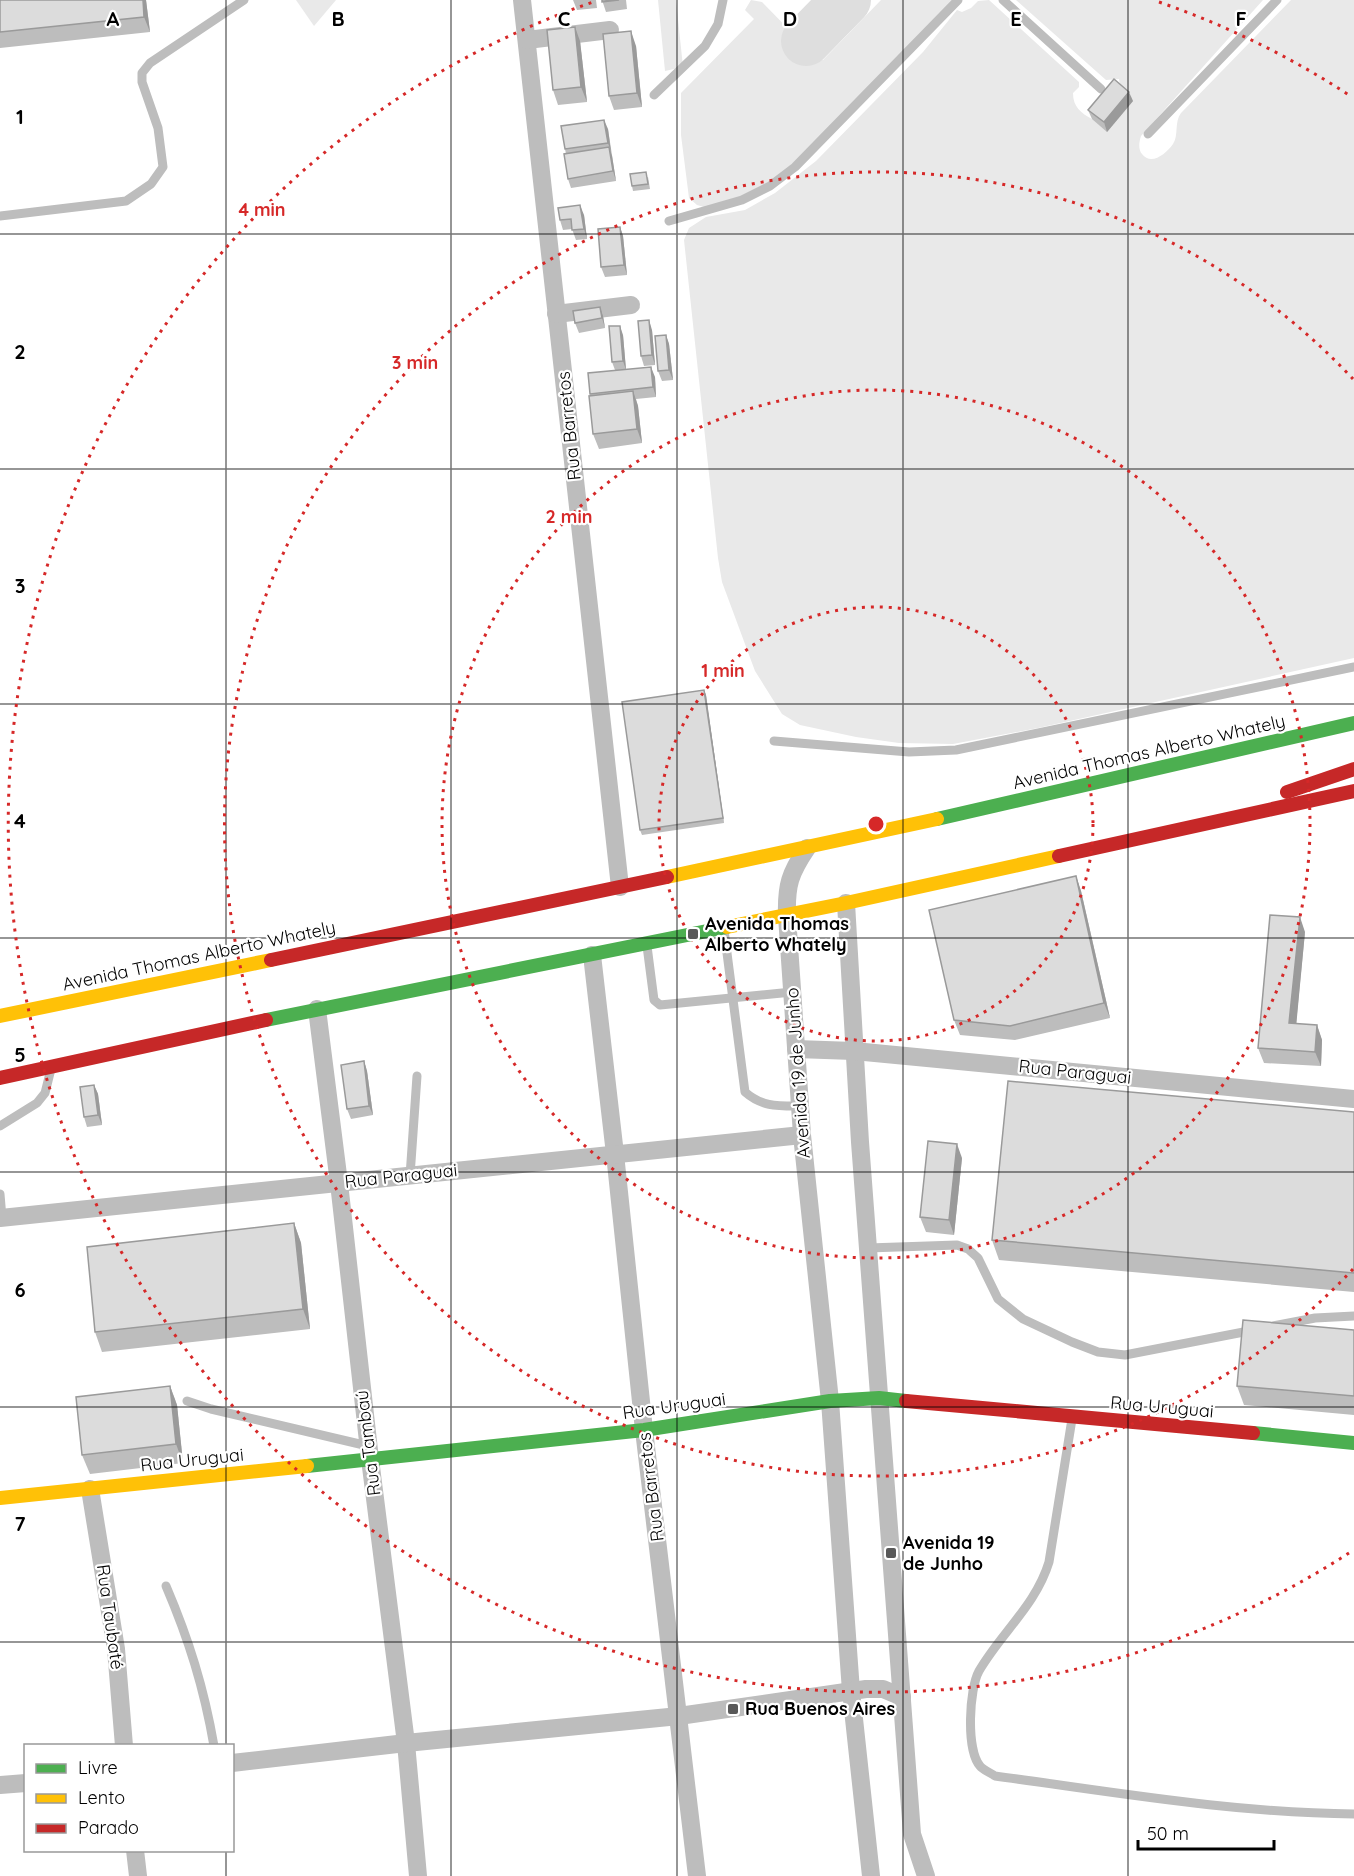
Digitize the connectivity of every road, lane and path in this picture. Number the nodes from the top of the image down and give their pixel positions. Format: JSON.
{"nodes":[{"id":1,"x":244,"y":0,"type":"edge"},
{"id":2,"x":522,"y":0,"type":"edge"},
{"id":3,"x":723,"y":0,"type":"edge"},
{"id":4,"x":958,"y":0,"type":"edge"},
{"id":5,"x":1003,"y":0,"type":"edge"},
{"id":6,"x":1277,"y":0,"type":"edge"},
{"id":7,"x":610,"y":30,"type":"dead end"},
{"id":8,"x":527,"y":40,"type":"junction"},
{"id":9,"x":1101,"y":89,"type":"dead end"},
{"id":10,"x":654,"y":95,"type":"dead end"},
{"id":11,"x":1148,"y":134,"type":"dead end"},
{"id":12,"x":0,"y":216,"type":"edge"},
{"id":13,"x":669,"y":221,"type":"dead end"},
{"id":14,"x":631,"y":305,"type":"dead end"},
{"id":15,"x":556,"y":314,"type":"junction"},
{"id":16,"x":1354,"y":666,"type":"edge"},
{"id":17,"x":1354,"y":723,"type":"edge"},
{"id":18,"x":774,"y":741,"type":"dead end"},
{"id":19,"x":1354,"y":769,"type":"edge"},
{"id":20,"x":1354,"y":791,"type":"edge"},
{"id":21,"x":1223,"y":820,"type":"junction"},
{"id":22,"x":807,"y":848,"type":"junction"},
{"id":23,"x":620,"y":887,"type":"junction"},
{"id":24,"x":846,"y":903,"type":"junction"},
{"id":25,"x":787,"y":916,"type":"junction"},
{"id":26,"x":723,"y":928,"type":"junction"},
{"id":27,"x":647,"y":943,"type":"junction"},
{"id":28,"x":592,"y":955,"type":"junction"},
{"id":29,"x":792,"y":992,"type":"junction"},
{"id":30,"x":732,"y":997,"type":"junction"},
{"id":31,"x":317,"y":1009,"type":"junction"},
{"id":32,"x":0,"y":1016,"type":"edge"},
{"id":33,"x":796,"y":1049,"type":"junction"},
{"id":34,"x":854,"y":1051,"type":"junction"},
{"id":35,"x":51,"y":1067,"type":"junction"},
{"id":36,"x":417,"y":1076,"type":"dead end"},
{"id":37,"x":0,"y":1078,"type":"edge"},
{"id":38,"x":1354,"y":1099,"type":"edge"},
{"id":39,"x":800,"y":1106,"type":"junction"},
{"id":40,"x":0,"y":1126,"type":"edge"},
{"id":41,"x":802,"y":1135,"type":"junction"},
{"id":42,"x":615,"y":1154,"type":"junction"},
{"id":43,"x":410,"y":1176,"type":"junction"},
{"id":44,"x":339,"y":1183,"type":"junction"},
{"id":45,"x":0,"y":1194,"type":"edge"},
{"id":46,"x":1,"y":1218,"type":"edge"},
{"id":47,"x":868,"y":1248,"type":"junction"},
{"id":48,"x":1354,"y":1316,"type":"edge"},
{"id":49,"x":879,"y":1398,"type":"junction"},
{"id":50,"x":187,"y":1401,"type":"dead end"},
{"id":51,"x":830,"y":1401,"type":"junction"},
{"id":52,"x":1072,"y":1416,"type":"junction"},
{"id":53,"x":644,"y":1430,"type":"junction"},
{"id":54,"x":1354,"y":1443,"type":"edge"},
{"id":55,"x":369,"y":1452,"type":"junction"},
{"id":56,"x":90,"y":1489,"type":"junction"},
{"id":57,"x":0,"y":1498,"type":"edge"},
{"id":58,"x":166,"y":1587,"type":"dead end"},
{"id":59,"x":850,"y":1691,"type":"junction"},
{"id":60,"x":902,"y":1697,"type":"junction"},
{"id":61,"x":679,"y":1716,"type":"junction"},
{"id":62,"x":406,"y":1743,"type":"junction"},
{"id":63,"x":124,"y":1744,"type":"edge"},
{"id":64,"x":214,"y":1744,"type":"edge"},
{"id":65,"x":234,"y":1763,"type":"edge"},
{"id":66,"x":24,"y":1783,"type":"edge"},
{"id":67,"x":0,"y":1785,"type":"edge"},
{"id":68,"x":1354,"y":1814,"type":"edge"},
{"id":69,"x":135,"y":1852,"type":"edge"},
{"id":70,"x":138,"y":1876,"type":"edge"},
{"id":71,"x":418,"y":1876,"type":"edge"},
{"id":72,"x":697,"y":1876,"type":"edge"},
{"id":73,"x":870,"y":1876,"type":"edge"},
{"id":74,"x":926,"y":1876,"type":"edge"}],
"edges":[{"from":1,"to":12,"type":"lane"},
{"from":2,"to":8,"type":"street","name":"Rua Barretos"},
{"from":3,"to":10,"type":"lane"},
{"from":4,"to":13,"type":"lane"},
{"from":5,"to":9,"type":"lane"},
{"from":6,"to":11,"type":"lane"},
{"from":7,"to":8,"type":"street"},
{"from":8,"to":15,"type":"street","name":"Rua Barretos"},
{"from":14,"to":15,"type":"street"},
{"from":15,"to":23,"type":"street","name":"Rua Barretos"},
{"from":16,"to":18,"type":"lane"},
{"from":17,"to":22,"type":"main road","name":"Avenida Thomas Alberto Whately"},
{"from":19,"to":21,"type":"main road"},
{"from":20,"to":21,"type":"main road"},
{"from":21,"to":24,"type":"main road"},
{"from":22,"to":23,"type":"main road","name":"Avenida Thomas Alberto Whately"},
{"from":22,"to":25,"type":"street","name":"Avenida 19 de Junho"},
{"from":23,"to":32,"type":"main road","name":"Avenida Thomas Alberto Whately"},
{"from":24,"to":25,"type":"main road"},
{"from":24,"to":34,"type":"street"},
{"from":25,"to":26,"type":"main road"},
{"from":25,"to":29,"type":"street","name":"Avenida 19 de Junho"},
{"from":26,"to":27,"type":"main road"},
{"from":26,"to":30,"type":"lane"},
{"from":27,"to":28,"type":"main road"},
{"from":27,"to":30,"type":"lane"},
{"from":28,"to":31,"type":"main road"},
{"from":28,"to":42,"type":"street","name":"Rua Barretos"},
{"from":29,"to":30,"type":"lane"},
{"from":29,"to":33,"type":"street","name":"Avenida 19 de Junho"},
{"from":30,"to":39,"type":"lane"},
{"from":31,"to":35,"type":"main road"},
{"from":31,"to":44,"type":"street","name":"Rua Tambaú"},
{"from":33,"to":34,"type":"street","name":"Rua Paraguai"},
{"from":33,"to":39,"type":"street","name":"Avenida 19 de Junho"},
{"from":34,"to":38,"type":"street","name":"Rua Paraguai"},
{"from":34,"to":47,"type":"street"},
{"from":35,"to":37,"type":"main road"},
{"from":35,"to":40,"type":"lane"},
{"from":36,"to":43,"type":"lane"},
{"from":39,"to":41,"type":"street","name":"Avenida 19 de Junho"},
{"from":41,"to":42,"type":"street","name":"Rua Paraguai"},
{"from":41,"to":51,"type":"street","name":"Avenida 19 de Junho"},
{"from":42,"to":43,"type":"street","name":"Rua Paraguai"},
{"from":42,"to":53,"type":"street","name":"Rua Barretos"},
{"from":43,"to":44,"type":"street","name":"Rua Paraguai"},
{"from":44,"to":46,"type":"street","name":"Rua Paraguai"},
{"from":44,"to":55,"type":"street","name":"Rua Tambaú"},
{"from":45,"to":46,"type":"lane"},
{"from":47,"to":48,"type":"lane"},
{"from":47,"to":49,"type":"street"},
{"from":49,"to":51,"type":"main road","name":"Rua Uruguai"},
{"from":49,"to":52,"type":"main road","name":"Rua Uruguai"},
{"from":49,"to":60,"type":"street"},
{"from":50,"to":55,"type":"lane"},
{"from":51,"to":53,"type":"main road","name":"Rua Uruguai"},
{"from":51,"to":59,"type":"street","name":"Avenida 19 de Junho"},
{"from":52,"to":54,"type":"main road","name":"Rua Uruguai"},
{"from":52,"to":68,"type":"lane"},
{"from":53,"to":55,"type":"main road","name":"Rua Uruguai"},
{"from":53,"to":61,"type":"street","name":"Rua Barretos"},
{"from":55,"to":56,"type":"main road","name":"Rua Uruguai"},
{"from":55,"to":62,"type":"street","name":"Rua Tambaú"},
{"from":56,"to":57,"type":"main road","name":"Rua Uruguai"},
{"from":56,"to":63,"type":"street","name":"Rua Taubaté"},
{"from":58,"to":64,"type":"lane"},
{"from":59,"to":60,"type":"street"},
{"from":59,"to":61,"type":"street"},
{"from":59,"to":73,"type":"street","name":"Avenida 19 de Junho"},
{"from":60,"to":74,"type":"street"},
{"from":61,"to":62,"type":"street"},
{"from":61,"to":72,"type":"street","name":"Rua Barretos"},
{"from":62,"to":65,"type":"street"},
{"from":62,"to":71,"type":"street","name":"Rua Tambaú"},
{"from":66,"to":67,"type":"street"},
{"from":69,"to":70,"type":"street"}]}
